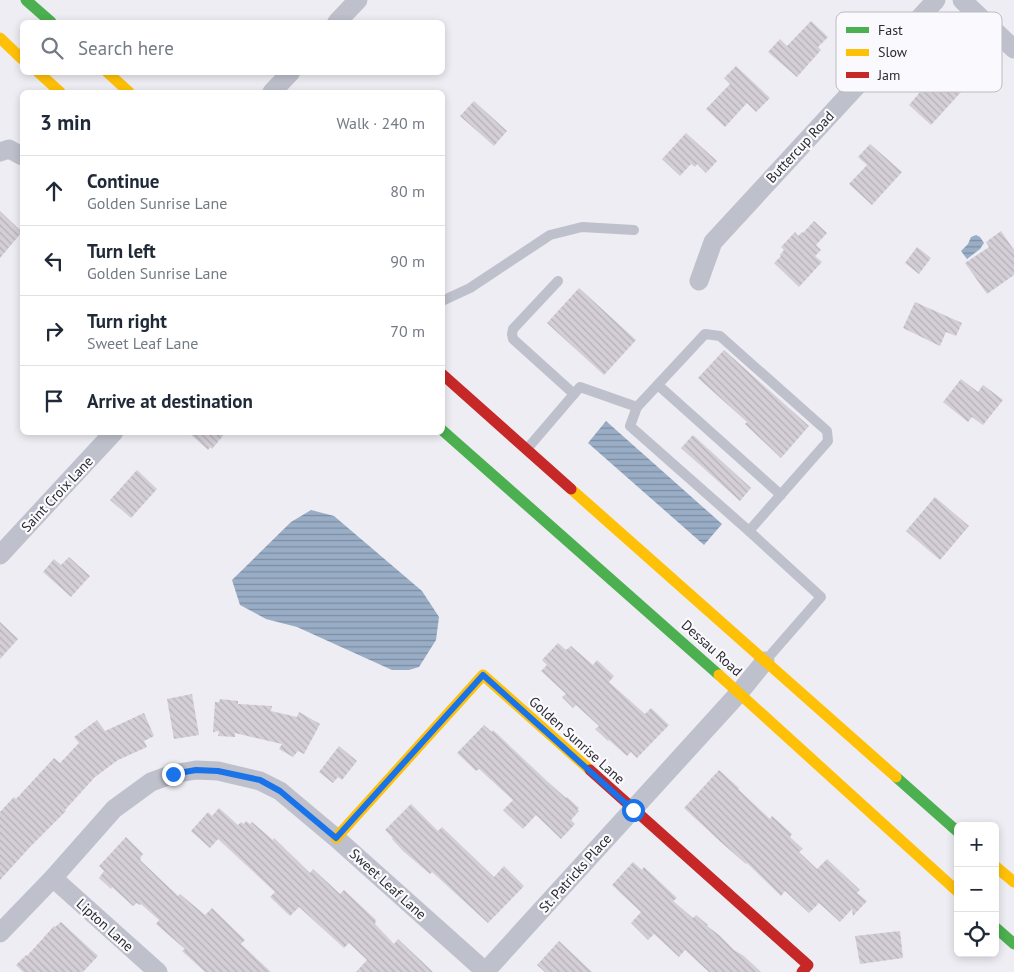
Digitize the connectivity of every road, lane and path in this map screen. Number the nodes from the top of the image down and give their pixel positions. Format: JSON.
{"nodes":[{"id":1,"x":26,"y":0,"type":"edge"},
{"id":2,"x":358,"y":0,"type":"edge"},
{"id":3,"x":936,"y":0,"type":"edge"},
{"id":4,"x":962,"y":0,"type":"edge"},
{"id":5,"x":925,"y":12,"type":"edge"},
{"id":6,"x":975,"y":12,"type":"edge"},
{"id":7,"x":49,"y":20,"type":"edge"},
{"id":8,"x":339,"y":20,"type":"edge"},
{"id":9,"x":1002,"y":37,"type":"edge"},
{"id":10,"x":0,"y":38,"type":"edge"},
{"id":11,"x":1014,"y":48,"type":"edge"},
{"id":12,"x":20,"y":57,"type":"edge"},
{"id":13,"x":41,"y":75,"type":"edge"},
{"id":14,"x":110,"y":75,"type":"edge"},
{"id":15,"x":288,"y":75,"type":"edge"},
{"id":16,"x":58,"y":90,"type":"edge"},
{"id":17,"x":128,"y":90,"type":"edge"},
{"id":18,"x":274,"y":90,"type":"edge"},
{"id":19,"x":852,"y":92,"type":"edge"},
{"id":20,"x":634,"y":230,"type":"dead end"},
{"id":21,"x":558,"y":280,"type":"dead end"},
{"id":22,"x":699,"y":281,"type":"dead end"},
{"id":23,"x":445,"y":300,"type":"edge"},
{"id":24,"x":445,"y":377,"type":"edge"},
{"id":25,"x":658,"y":385,"type":"junction"},
{"id":26,"x":574,"y":394,"type":"junction"},
{"id":27,"x":637,"y":407,"type":"junction"},
{"id":28,"x":445,"y":433,"type":"edge"},
{"id":29,"x":111,"y":435,"type":"edge"},
{"id":30,"x":526,"y":449,"type":"junction"},
{"id":31,"x":781,"y":495,"type":"junction"},
{"id":32,"x":749,"y":531,"type":"junction"},
{"id":33,"x":0,"y":555,"type":"edge"},
{"id":34,"x":765,"y":661,"type":"junction"},
{"id":35,"x":739,"y":693,"type":"junction"},
{"id":36,"x":633,"y":810,"type":"junction"},
{"id":37,"x":954,"y":828,"type":"edge"},
{"id":38,"x":336,"y":838,"type":"junction"},
{"id":39,"x":996,"y":867,"type":"edge"},
{"id":40,"x":53,"y":878,"type":"junction"},
{"id":41,"x":1014,"y":882,"type":"edge"},
{"id":42,"x":954,"y":888,"type":"edge"},
{"id":43,"x":999,"y":931,"type":"edge"},
{"id":44,"x":0,"y":933,"type":"edge"},
{"id":45,"x":1014,"y":944,"type":"edge"},
{"id":46,"x":158,"y":972,"type":"edge"},
{"id":47,"x":486,"y":972,"type":"edge"},
{"id":48,"x":802,"y":972,"type":"edge"}],
"edges":[{"from":1,"to":7,"type":"main road"},
{"from":2,"to":8,"type":"street"},
{"from":3,"to":5,"type":"street","name":"Buttercup Road"},
{"from":4,"to":6,"type":"street"},
{"from":9,"to":11,"type":"street"},
{"from":10,"to":12,"type":"main road"},
{"from":13,"to":16,"type":"main road"},
{"from":14,"to":17,"type":"main road"},
{"from":15,"to":18,"type":"street"},
{"from":19,"to":22,"type":"street","name":"Buttercup Road"},
{"from":20,"to":23,"type":"lane"},
{"from":21,"to":26,"type":"lane"},
{"from":24,"to":30,"type":"main road","name":"Dessau Road"},
{"from":25,"to":27,"type":"lane"},
{"from":25,"to":31,"type":"lane"},
{"from":25,"to":31,"type":"lane"},
{"from":26,"to":27,"type":"lane"},
{"from":26,"to":30,"type":"lane"},
{"from":27,"to":32,"type":"lane"},
{"from":28,"to":35,"type":"main road","name":"Dessau Road"},
{"from":29,"to":33,"type":"street","name":"Saint Croix Lane"},
{"from":30,"to":34,"type":"main road","name":"Dessau Road"},
{"from":31,"to":32,"type":"lane"},
{"from":32,"to":34,"type":"lane"},
{"from":34,"to":35,"type":"street","name":"St. Patricks Place"},
{"from":34,"to":37,"type":"main road","name":"Dessau Road"},
{"from":35,"to":36,"type":"street","name":"St. Patricks Place"},
{"from":35,"to":42,"type":"main road","name":"Dessau Road"},
{"from":36,"to":38,"type":"main road","name":"Golden Sunrise Lane"},
{"from":36,"to":47,"type":"street","name":"St. Patricks Place"},
{"from":36,"to":48,"type":"main road","name":"Golden Sunrise Lane"},
{"from":38,"to":40,"type":"street","name":"Sweet Leaf Lane"},
{"from":38,"to":47,"type":"street","name":"Sweet Leaf Lane"},
{"from":39,"to":41,"type":"main road"},
{"from":40,"to":44,"type":"street","name":"Sweet Leaf Lane"},
{"from":40,"to":46,"type":"street","name":"Lipton Lane"},
{"from":43,"to":45,"type":"main road"}]}
